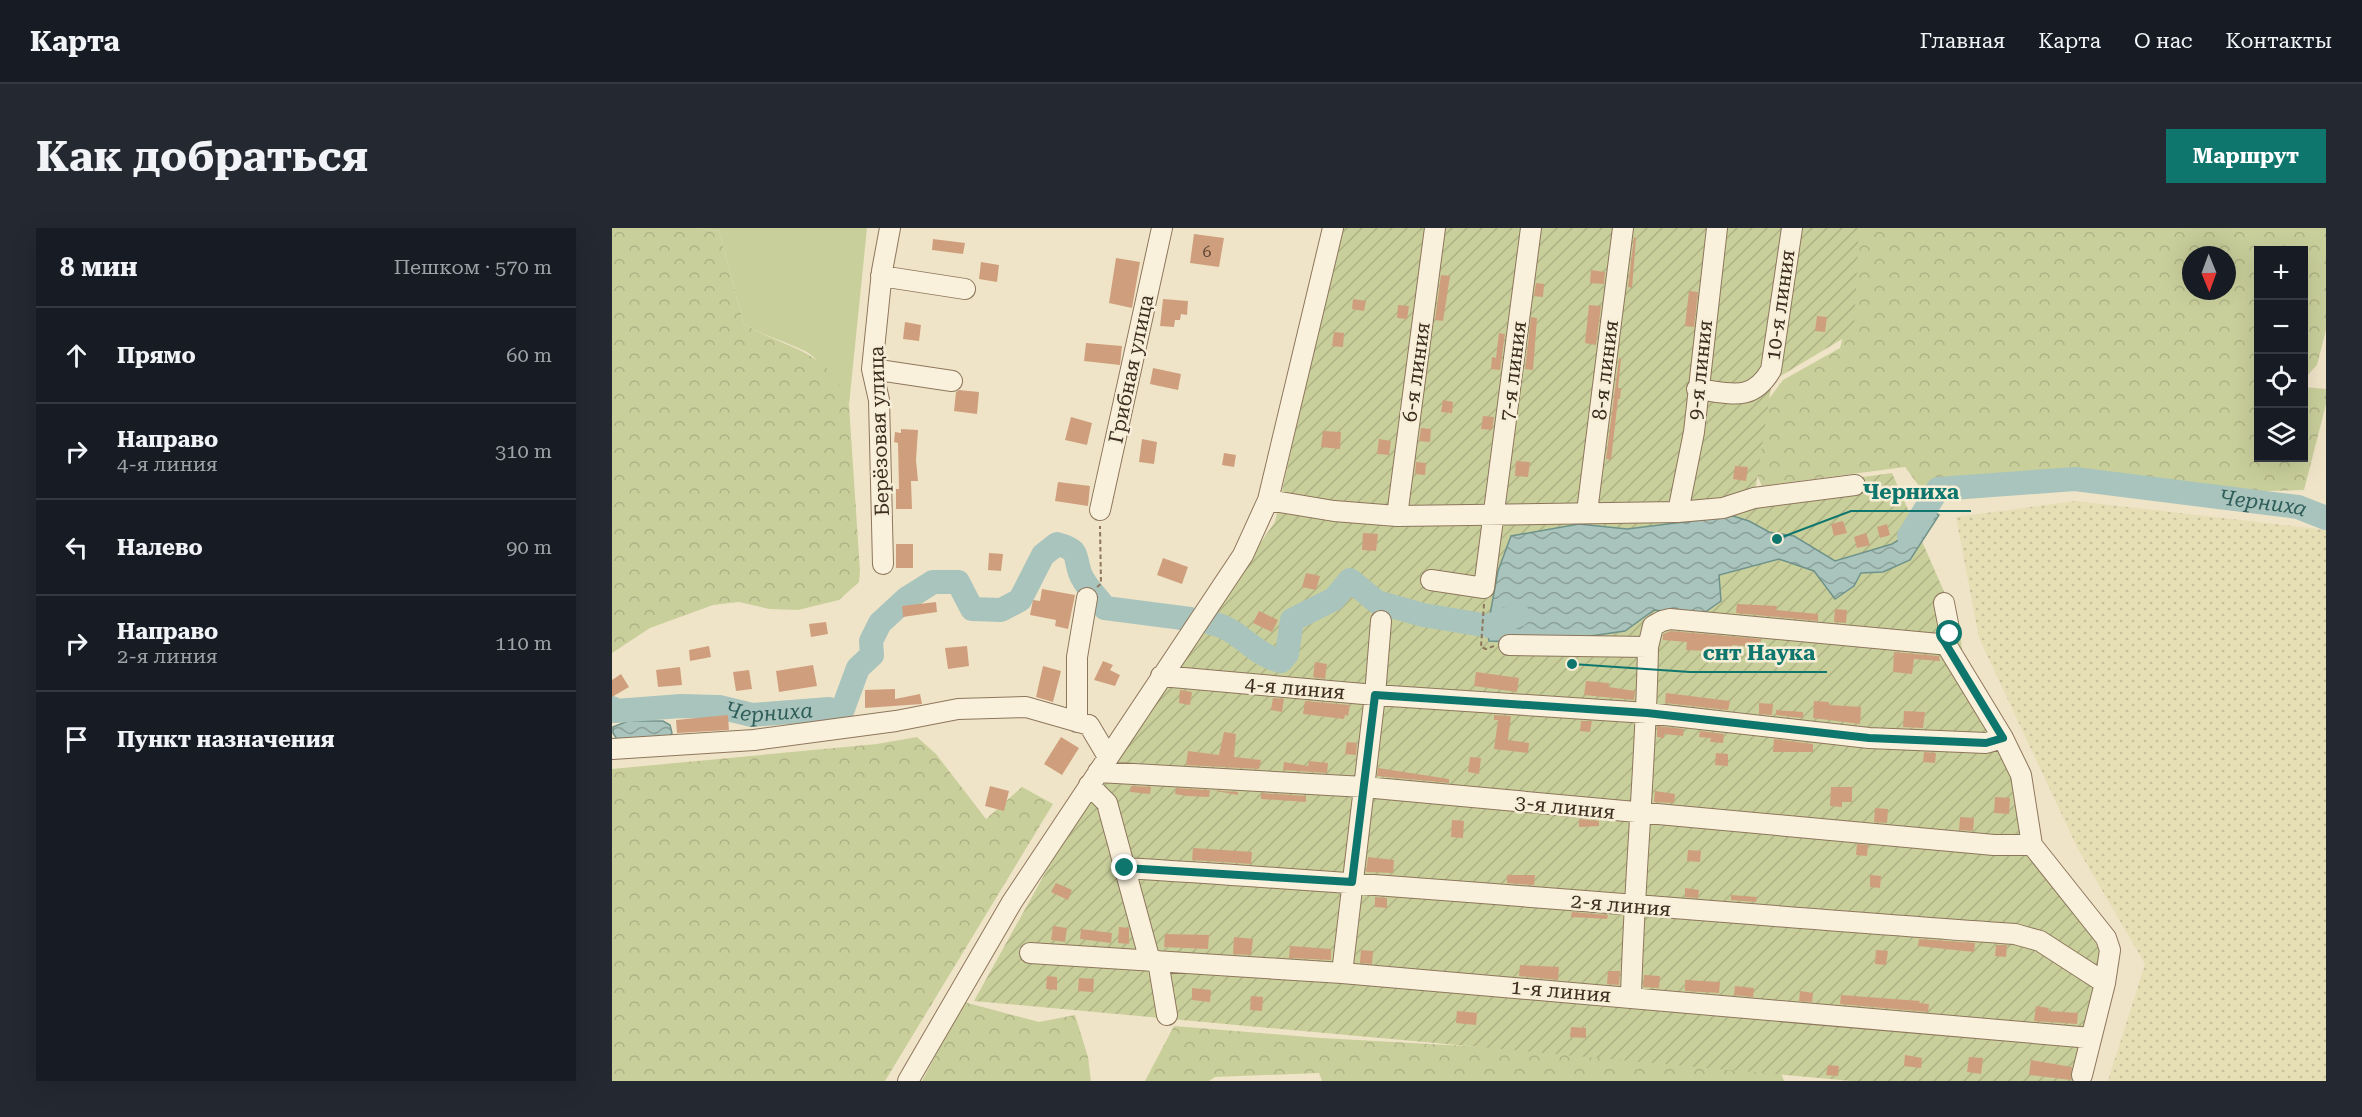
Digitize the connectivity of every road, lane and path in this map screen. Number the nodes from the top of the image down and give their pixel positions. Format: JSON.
{"nodes":[{"id":1,"x":890,"y":228,"type":"edge"},
{"id":2,"x":1162,"y":228,"type":"edge"},
{"id":3,"x":1333,"y":228,"type":"edge"},
{"id":4,"x":1435,"y":228,"type":"edge"},
{"id":5,"x":1531,"y":228,"type":"edge"},
{"id":6,"x":1623,"y":228,"type":"edge"},
{"id":7,"x":1717,"y":228,"type":"edge"},
{"id":8,"x":1792,"y":228,"type":"edge"},
{"id":9,"x":881,"y":276,"type":"junction"},
{"id":10,"x":965,"y":289,"type":"dead end"},
{"id":11,"x":872,"y":369,"type":"junction"},
{"id":12,"x":952,"y":381,"type":"dead end"},
{"id":13,"x":1697,"y":389,"type":"junction"},
{"id":14,"x":1855,"y":485,"type":"dead end"},
{"id":15,"x":1268,"y":500,"type":"junction"},
{"id":16,"x":1100,"y":510,"type":"joint"},
{"id":17,"x":1587,"y":512,"type":"junction"},
{"id":18,"x":1678,"y":512,"type":"junction"},
{"id":19,"x":1493,"y":514,"type":"junction"},
{"id":20,"x":1397,"y":516,"type":"junction"},
{"id":21,"x":883,"y":564,"type":"dead end"},
{"id":22,"x":1431,"y":580,"type":"dead end"},
{"id":23,"x":1101,"y":584,"type":"dead end"},
{"id":24,"x":1087,"y":598,"type":"dead end"},
{"id":25,"x":1944,"y":603,"type":"dead end"},
{"id":26,"x":1381,"y":621,"type":"dead end"},
{"id":27,"x":1484,"y":621,"type":"dead end"},
{"id":28,"x":1944,"y":641,"type":"junction"},
{"id":29,"x":1509,"y":645,"type":"joint"},
{"id":30,"x":1648,"y":647,"type":"junction"},
{"id":31,"x":1161,"y":676,"type":"junction"},
{"id":32,"x":1375,"y":695,"type":"junction"},
{"id":33,"x":1647,"y":713,"type":"junction"},
{"id":34,"x":1077,"y":722,"type":"junction"},
{"id":35,"x":2003,"y":738,"type":"junction"},
{"id":36,"x":612,"y":749,"type":"edge"},
{"id":37,"x":1099,"y":771,"type":"junction"},
{"id":38,"x":1364,"y":787,"type":"junction"},
{"id":39,"x":1640,"y":814,"type":"junction"},
{"id":40,"x":2032,"y":845,"type":"junction"},
{"id":41,"x":1125,"y":868,"type":"junction"},
{"id":42,"x":1352,"y":882,"type":"junction"},
{"id":43,"x":1633,"y":907,"type":"junction"},
{"id":44,"x":1030,"y":953,"type":"dead end"},
{"id":45,"x":1154,"y":961,"type":"junction"},
{"id":46,"x":1342,"y":973,"type":"junction"},
{"id":47,"x":2105,"y":983,"type":"junction"},
{"id":48,"x":1630,"y":997,"type":"junction"},
{"id":49,"x":1167,"y":1015,"type":"dead end"},
{"id":50,"x":2091,"y":1038,"type":"junction"},
{"id":51,"x":2082,"y":1075,"type":"dead end"},
{"id":52,"x":908,"y":1081,"type":"edge"}],
"edges":[{"from":1,"to":9,"type":"street","name":"Берёзовая улица"},
{"from":2,"to":16,"type":"street","name":"Грибная улица"},
{"from":3,"to":15,"type":"street"},
{"from":4,"to":20,"type":"street","name":"6-я линия"},
{"from":5,"to":19,"type":"street","name":"7-я линия"},
{"from":6,"to":17,"type":"street","name":"8-я линия"},
{"from":7,"to":13,"type":"street","name":"9-я линия"},
{"from":8,"to":13,"type":"street","name":"10-я линия"},
{"from":9,"to":10,"type":"street"},
{"from":9,"to":11,"type":"street","name":"Берёзовая улица"},
{"from":11,"to":12,"type":"street"},
{"from":11,"to":21,"type":"street","name":"Берёзовая улица"},
{"from":13,"to":18,"type":"street","name":"9-я линия"},
{"from":14,"to":18,"type":"street"},
{"from":15,"to":20,"type":"street"},
{"from":15,"to":31,"type":"street"},
{"from":16,"to":23,"type":"path"},
{"from":17,"to":18,"type":"street"},
{"from":17,"to":19,"type":"street"},
{"from":19,"to":20,"type":"street"},
{"from":19,"to":22,"type":"street","name":"7-я линия"},
{"from":24,"to":34,"type":"street"},
{"from":25,"to":28,"type":"street"},
{"from":26,"to":32,"type":"street"},
{"from":27,"to":29,"type":"path"},
{"from":28,"to":30,"type":"street"},
{"from":28,"to":35,"type":"street"},
{"from":29,"to":30,"type":"street"},
{"from":30,"to":33,"type":"street"},
{"from":31,"to":32,"type":"street","name":"4-я линия"},
{"from":31,"to":37,"type":"street"},
{"from":32,"to":33,"type":"street","name":"4-я линия"},
{"from":32,"to":38,"type":"street"},
{"from":33,"to":35,"type":"street","name":"4-я линия"},
{"from":33,"to":39,"type":"street"},
{"from":34,"to":36,"type":"street"},
{"from":34,"to":37,"type":"street"},
{"from":35,"to":40,"type":"street"},
{"from":37,"to":38,"type":"street","name":"3-я линия"},
{"from":37,"to":41,"type":"street"},
{"from":37,"to":52,"type":"street"},
{"from":38,"to":39,"type":"street","name":"3-я линия"},
{"from":38,"to":42,"type":"street"},
{"from":39,"to":40,"type":"street","name":"3-я линия"},
{"from":39,"to":43,"type":"street"},
{"from":40,"to":47,"type":"street"},
{"from":41,"to":42,"type":"street","name":"2-я линия"},
{"from":41,"to":45,"type":"street"},
{"from":42,"to":43,"type":"street","name":"2-я линия"},
{"from":42,"to":46,"type":"street"},
{"from":43,"to":47,"type":"street","name":"2-я линия"},
{"from":43,"to":48,"type":"street"},
{"from":44,"to":45,"type":"street","name":"1-я линия"},
{"from":45,"to":46,"type":"street","name":"1-я линия"},
{"from":45,"to":49,"type":"street"},
{"from":46,"to":48,"type":"street","name":"1-я линия"},
{"from":47,"to":50,"type":"street"},
{"from":48,"to":50,"type":"street","name":"1-я линия"},
{"from":50,"to":51,"type":"street"}]}
